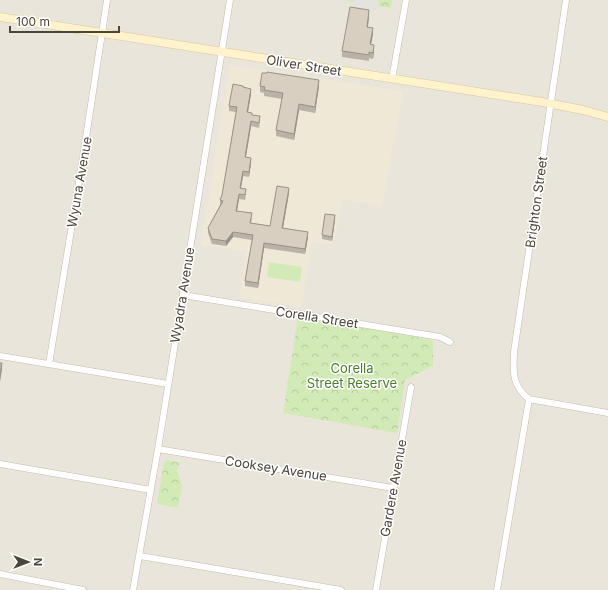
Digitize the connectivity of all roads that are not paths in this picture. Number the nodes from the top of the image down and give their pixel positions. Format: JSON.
{"nodes":[{"id":1,"x":107,"y":0,"type":"edge"},
{"id":2,"x":230,"y":0,"type":"edge"},
{"id":3,"x":406,"y":0,"type":"edge"},
{"id":4,"x":566,"y":0,"type":"edge"},
{"id":5,"x":0,"y":17,"type":"edge"},
{"id":6,"x":102,"y":33,"type":"junction"},
{"id":7,"x":222,"y":52,"type":"junction"},
{"id":8,"x":392,"y":79,"type":"junction"},
{"id":9,"x":550,"y":104,"type":"junction"},
{"id":10,"x":608,"y":117,"type":"edge"},
{"id":11,"x":183,"y":295,"type":"junction"},
{"id":12,"x":450,"y":342,"type":"dead end"},
{"id":13,"x":0,"y":356,"type":"edge"},
{"id":14,"x":49,"y":364,"type":"junction"},
{"id":15,"x":168,"y":384,"type":"junction"},
{"id":16,"x":410,"y":387,"type":"dead end"},
{"id":17,"x":529,"y":399,"type":"junction"},
{"id":18,"x":608,"y":413,"type":"edge"},
{"id":19,"x":158,"y":449,"type":"junction"},
{"id":20,"x":0,"y":464,"type":"edge"},
{"id":21,"x":393,"y":488,"type":"junction"},
{"id":22,"x":151,"y":490,"type":"junction"},
{"id":23,"x":140,"y":556,"type":"junction"},
{"id":24,"x":0,"y":574,"type":"edge"},
{"id":25,"x":83,"y":590,"type":"edge"},
{"id":26,"x":133,"y":590,"type":"edge"},
{"id":27,"x":341,"y":590,"type":"edge"},
{"id":28,"x":376,"y":590,"type":"edge"},
{"id":29,"x":497,"y":590,"type":"edge"}],
"edges":[{"from":1,"to":6,"type":"street","name":"Wyuna Avenue"},
{"from":2,"to":7,"type":"street","name":"Wyadra Avenue"},
{"from":3,"to":8,"type":"street"},
{"from":4,"to":9,"type":"street","name":"Brighton Street"},
{"from":5,"to":6,"type":"main road","name":"Oliver Street"},
{"from":6,"to":7,"type":"main road","name":"Oliver Street"},
{"from":6,"to":14,"type":"street","name":"Wyuna Avenue"},
{"from":7,"to":8,"type":"main road","name":"Oliver Street"},
{"from":7,"to":11,"type":"street","name":"Wyadra Avenue"},
{"from":8,"to":9,"type":"main road","name":"Oliver Street"},
{"from":9,"to":10,"type":"main road","name":"Oliver Street"},
{"from":9,"to":17,"type":"street","name":"Brighton Street"},
{"from":11,"to":12,"type":"street","name":"Corella Street"},
{"from":11,"to":15,"type":"street","name":"Wyadra Avenue"},
{"from":13,"to":14,"type":"street"},
{"from":14,"to":15,"type":"street"},
{"from":15,"to":19,"type":"street","name":"Wyadra Avenue"},
{"from":16,"to":21,"type":"street","name":"Gardere Avenue"},
{"from":17,"to":18,"type":"street"},
{"from":17,"to":29,"type":"street"},
{"from":19,"to":21,"type":"street","name":"Cooksey Avenue"},
{"from":19,"to":22,"type":"street","name":"Wyadra Avenue"},
{"from":20,"to":22,"type":"street"},
{"from":21,"to":28,"type":"street","name":"Gardere Avenue"},
{"from":22,"to":23,"type":"street","name":"Wyadra Avenue"},
{"from":23,"to":26,"type":"street","name":"Wyadra Avenue"},
{"from":23,"to":27,"type":"street"},
{"from":24,"to":25,"type":"street"}]}
